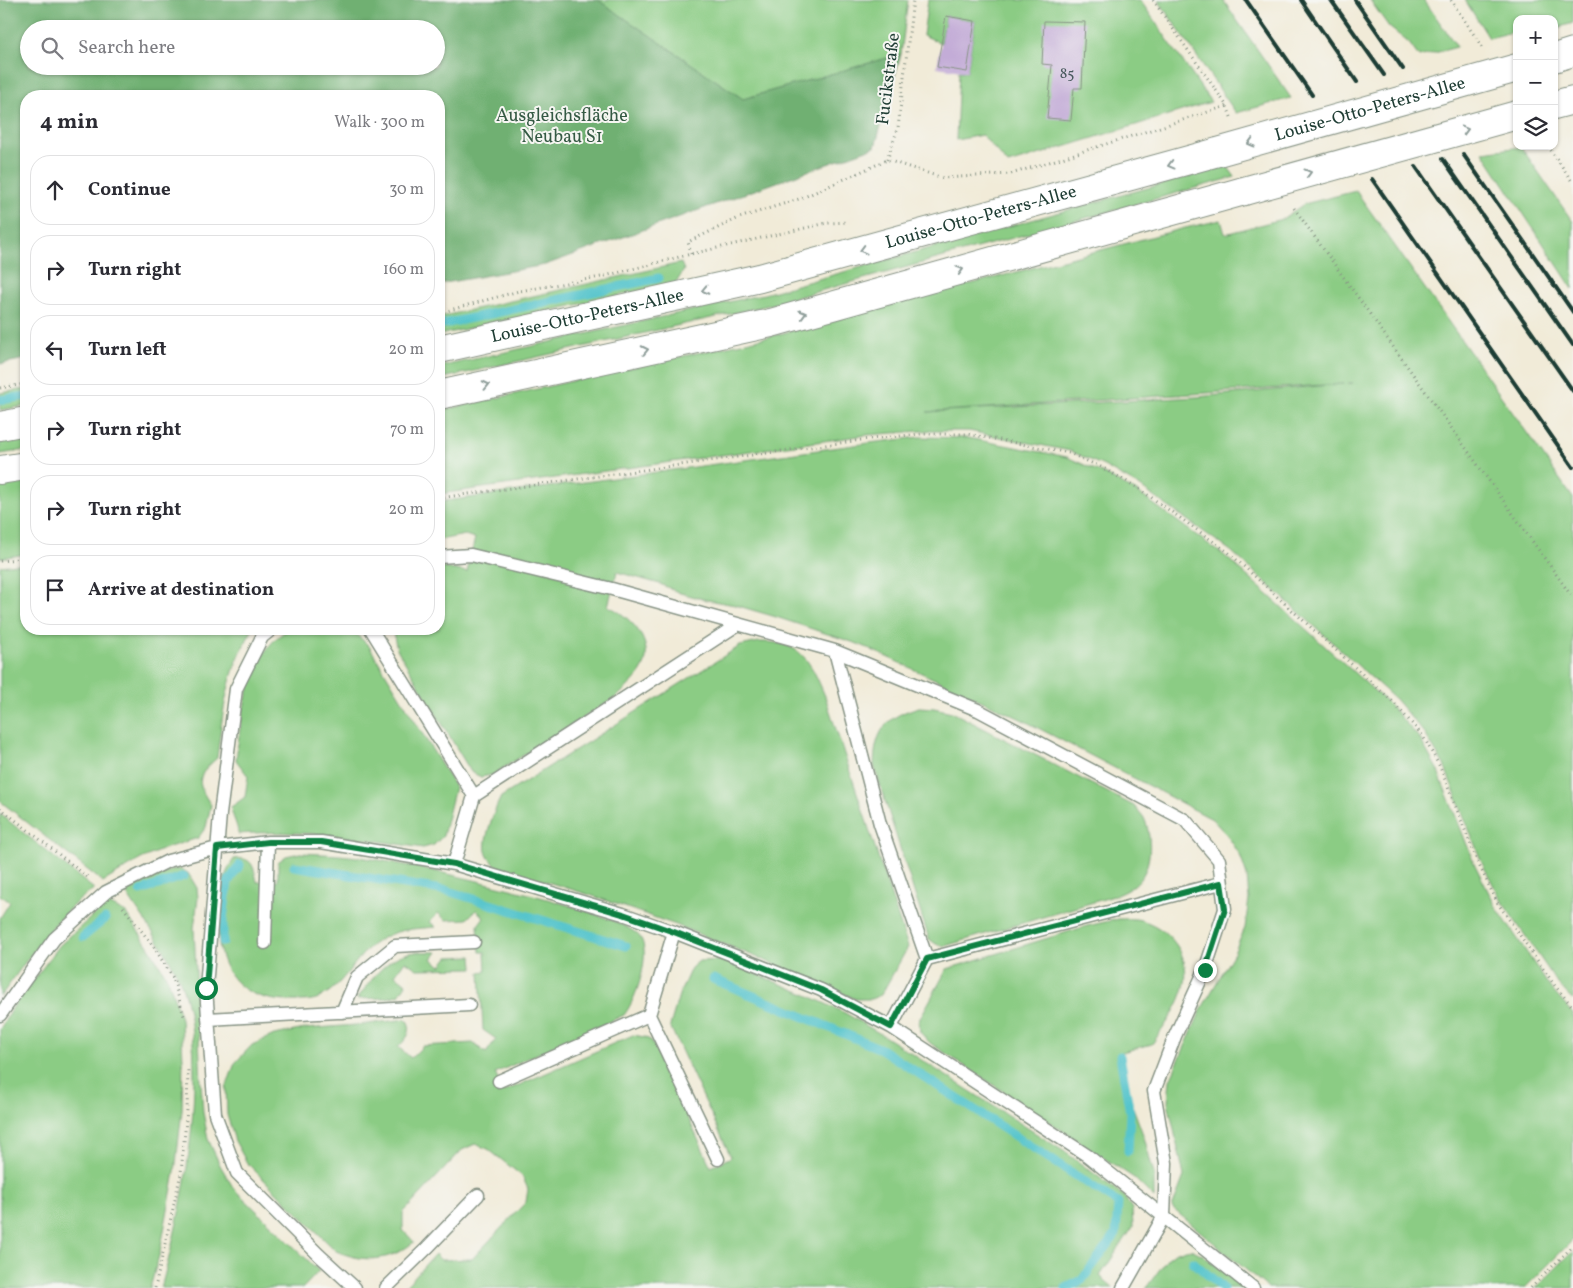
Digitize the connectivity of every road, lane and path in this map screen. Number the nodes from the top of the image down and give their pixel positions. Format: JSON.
{"nodes":[{"id":1,"x":913,"y":0,"type":"edge"},
{"id":2,"x":1153,"y":0,"type":"edge"},
{"id":3,"x":1451,"y":0,"type":"edge"},
{"id":4,"x":1484,"y":50,"type":"dead end"},
{"id":5,"x":1513,"y":69,"type":"edge"},
{"id":6,"x":1573,"y":100,"type":"edge"},
{"id":7,"x":1558,"y":104,"type":"edge"},
{"id":8,"x":1227,"y":106,"type":"junction"},
{"id":9,"x":1513,"y":116,"type":"edge"},
{"id":10,"x":1231,"y":118,"type":"dead end"},
{"id":11,"x":1551,"y":150,"type":"edge"},
{"id":12,"x":887,"y":160,"type":"junction"},
{"id":13,"x":1573,"y":183,"type":"edge"},
{"id":14,"x":1290,"y":202,"type":"dead end"},
{"id":15,"x":854,"y":221,"type":"dead end"},
{"id":16,"x":691,"y":254,"type":"junction"},
{"id":17,"x":445,"y":311,"type":"edge"},
{"id":18,"x":445,"y":348,"type":"edge"},
{"id":19,"x":20,"y":385,"type":"edge"},
{"id":20,"x":0,"y":388,"type":"edge"},
{"id":21,"x":445,"y":394,"type":"edge"},
{"id":22,"x":20,"y":422,"type":"edge"},
{"id":23,"x":0,"y":426,"type":"edge"},
{"id":24,"x":20,"y":467,"type":"edge"},
{"id":25,"x":0,"y":470,"type":"edge"},
{"id":26,"x":445,"y":497,"type":"edge"},
{"id":27,"x":445,"y":557,"type":"edge"},
{"id":28,"x":20,"y":559,"type":"edge"},
{"id":29,"x":0,"y":561,"type":"edge"},
{"id":30,"x":1573,"y":598,"type":"edge"},
{"id":31,"x":737,"y":625,"type":"junction"},
{"id":32,"x":264,"y":635,"type":"edge"},
{"id":33,"x":375,"y":635,"type":"edge"},
{"id":34,"x":835,"y":651,"type":"junction"},
{"id":35,"x":474,"y":796,"type":"junction"},
{"id":36,"x":0,"y":808,"type":"edge"},
{"id":37,"x":268,"y":842,"type":"junction"},
{"id":38,"x":217,"y":848,"type":"junction"},
{"id":39,"x":454,"y":864,"type":"junction"},
{"id":40,"x":1221,"y":883,"type":"junction"},
{"id":41,"x":106,"y":892,"type":"junction"},
{"id":42,"x":674,"y":932,"type":"junction"},
{"id":43,"x":474,"y":942,"type":"dead end"},
{"id":44,"x":265,"y":943,"type":"dead end"},
{"id":45,"x":927,"y":959,"type":"junction"},
{"id":46,"x":469,"y":1004,"type":"dead end"},
{"id":47,"x":1573,"y":1006,"type":"edge"},
{"id":48,"x":342,"y":1012,"type":"junction"},
{"id":49,"x":0,"y":1015,"type":"edge"},
{"id":50,"x":650,"y":1015,"type":"junction"},
{"id":51,"x":185,"y":1019,"type":"dead end"},
{"id":52,"x":208,"y":1019,"type":"junction"},
{"id":53,"x":891,"y":1027,"type":"junction"},
{"id":54,"x":188,"y":1060,"type":"dead end"},
{"id":55,"x":499,"y":1081,"type":"dead end"},
{"id":56,"x":718,"y":1159,"type":"dead end"},
{"id":57,"x":478,"y":1195,"type":"dead end"},
{"id":58,"x":1164,"y":1216,"type":"junction"},
{"id":59,"x":1573,"y":1246,"type":"edge"},
{"id":60,"x":155,"y":1288,"type":"edge"},
{"id":61,"x":355,"y":1288,"type":"edge"},
{"id":62,"x":386,"y":1288,"type":"edge"},
{"id":63,"x":1123,"y":1288,"type":"edge"},
{"id":64,"x":1253,"y":1288,"type":"edge"},
{"id":65,"x":1531,"y":1288,"type":"edge"}],
"edges":[{"from":1,"to":12,"type":"path","name":"Fucikstraße"},
{"from":2,"to":8,"type":"path"},
{"from":3,"to":4,"type":"path"},
{"from":5,"to":18,"type":"main road","name":"Louise-Otto-Peters-Allee","one_way":true,"bridge":true},
{"from":6,"to":7,"type":"main road"},
{"from":8,"to":10,"type":"path"},
{"from":8,"to":12,"type":"path"},
{"from":21,"to":9,"type":"main road","one_way":true,"bridge":true},
{"from":11,"to":13,"type":"path"},
{"from":12,"to":16,"type":"path"},
{"from":14,"to":30,"type":"path"},
{"from":15,"to":16,"type":"path"},
{"from":16,"to":17,"type":"path"},
{"from":19,"to":20,"type":"path"},
{"from":22,"to":23,"type":"main road"},
{"from":24,"to":25,"type":"main road"},
{"from":26,"to":47,"type":"path"},
{"from":27,"to":31,"type":"lane"},
{"from":28,"to":29,"type":"path"},
{"from":31,"to":34,"type":"lane"},
{"from":31,"to":35,"type":"lane"},
{"from":32,"to":38,"type":"lane"},
{"from":33,"to":35,"type":"lane"},
{"from":34,"to":40,"type":"lane"},
{"from":34,"to":45,"type":"lane"},
{"from":35,"to":39,"type":"lane"},
{"from":36,"to":41,"type":"path"},
{"from":37,"to":38,"type":"lane"},
{"from":37,"to":39,"type":"lane"},
{"from":37,"to":44,"type":"lane"},
{"from":38,"to":41,"type":"lane"},
{"from":38,"to":52,"type":"lane"},
{"from":39,"to":42,"type":"lane"},
{"from":40,"to":45,"type":"lane"},
{"from":40,"to":58,"type":"lane"},
{"from":41,"to":49,"type":"lane"},
{"from":41,"to":51,"type":"path"},
{"from":42,"to":50,"type":"lane"},
{"from":42,"to":53,"type":"lane"},
{"from":43,"to":48,"type":"lane"},
{"from":45,"to":53,"type":"lane"},
{"from":46,"to":48,"type":"lane"},
{"from":48,"to":52,"type":"lane"},
{"from":50,"to":55,"type":"lane"},
{"from":50,"to":56,"type":"lane"},
{"from":52,"to":61,"type":"lane"},
{"from":53,"to":58,"type":"lane"},
{"from":54,"to":60,"type":"path"},
{"from":57,"to":62,"type":"lane"},
{"from":58,"to":63,"type":"lane"},
{"from":58,"to":64,"type":"lane"},
{"from":59,"to":65,"type":"path"}]}
